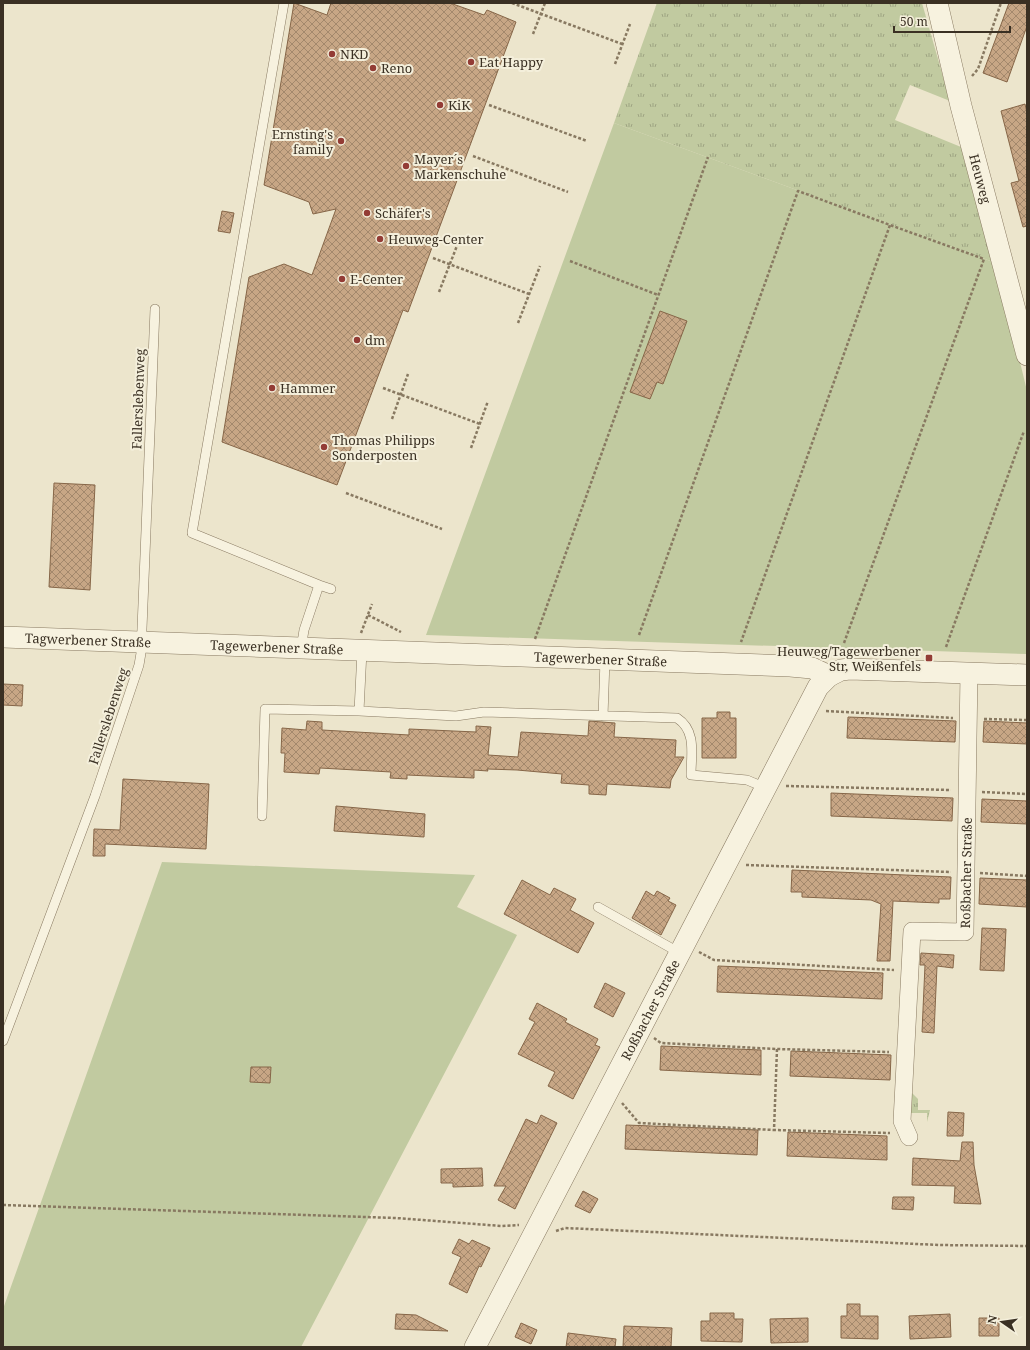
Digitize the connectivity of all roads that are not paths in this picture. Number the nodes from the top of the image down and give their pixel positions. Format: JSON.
{"nodes":[{"id":1,"x":284,"y":3,"type":"edge"},
{"id":2,"x":937,"y":3,"type":"edge"},
{"id":3,"x":155,"y":309,"type":"dead end"},
{"id":4,"x":1022,"y":317,"type":"edge"},
{"id":5,"x":1027,"y":355,"type":"edge"},
{"id":6,"x":319,"y":585,"type":"junction"},
{"id":7,"x":330,"y":589,"type":"dead end"},
{"id":8,"x":3,"y":637,"type":"edge"},
{"id":9,"x":364,"y":639,"type":"junction"},
{"id":10,"x":141,"y":642,"type":"junction"},
{"id":11,"x":172,"y":644,"type":"joint"},
{"id":12,"x":301,"y":649,"type":"junction"},
{"id":13,"x":605,"y":660,"type":"junction"},
{"id":14,"x":969,"y":673,"type":"junction"},
{"id":15,"x":1027,"y":675,"type":"edge"},
{"id":16,"x":830,"y":676,"type":"junction"},
{"id":17,"x":359,"y":711,"type":"junction"},
{"id":18,"x":603,"y":716,"type":"junction"},
{"id":19,"x":767,"y":786,"type":"junction"},
{"id":20,"x":262,"y":816,"type":"dead end"},
{"id":21,"x":598,"y":907,"type":"dead end"},
{"id":22,"x":682,"y":948,"type":"junction"},
{"id":23,"x":3,"y":1041,"type":"edge"},
{"id":24,"x":909,"y":1135,"type":"road end"},
{"id":25,"x":475,"y":1347,"type":"edge"}],
"edges":[{"from":1,"to":6,"type":"lane"},
{"from":2,"to":4,"type":"street","name":"Heuweg"},
{"from":3,"to":10,"type":"lane","name":"Fallerslebenweg"},
{"from":4,"to":5,"type":"street","name":"Heuweg"},
{"from":6,"to":7,"type":"lane"},
{"from":6,"to":12,"type":"lane"},
{"from":8,"to":10,"type":"street","name":"Tagwerbener Straße"},
{"from":9,"to":12,"type":"street","name":"Tagewerbener Straße"},
{"from":9,"to":13,"type":"street","name":"Tagewerbener Straße"},
{"from":9,"to":17,"type":"lane"},
{"from":10,"to":11,"type":"street","name":"Tagwerbener Straße"},
{"from":10,"to":23,"type":"lane","name":"Fallerslebenweg"},
{"from":11,"to":12,"type":"street","name":"Tagewerbener Straße"},
{"from":13,"to":16,"type":"street","name":"Tagewerbener Straße"},
{"from":13,"to":18,"type":"lane"},
{"from":14,"to":15,"type":"street"},
{"from":14,"to":16,"type":"street"},
{"from":14,"to":24,"type":"street","name":"Roßbacher Straße"},
{"from":16,"to":19,"type":"street","name":"Roßbacher Straße"},
{"from":17,"to":18,"type":"lane"},
{"from":17,"to":20,"type":"lane"},
{"from":18,"to":19,"type":"lane"},
{"from":19,"to":22,"type":"street","name":"Roßbacher Straße"},
{"from":21,"to":22,"type":"lane"},
{"from":22,"to":25,"type":"street","name":"Roßbacher Straße"}]}
